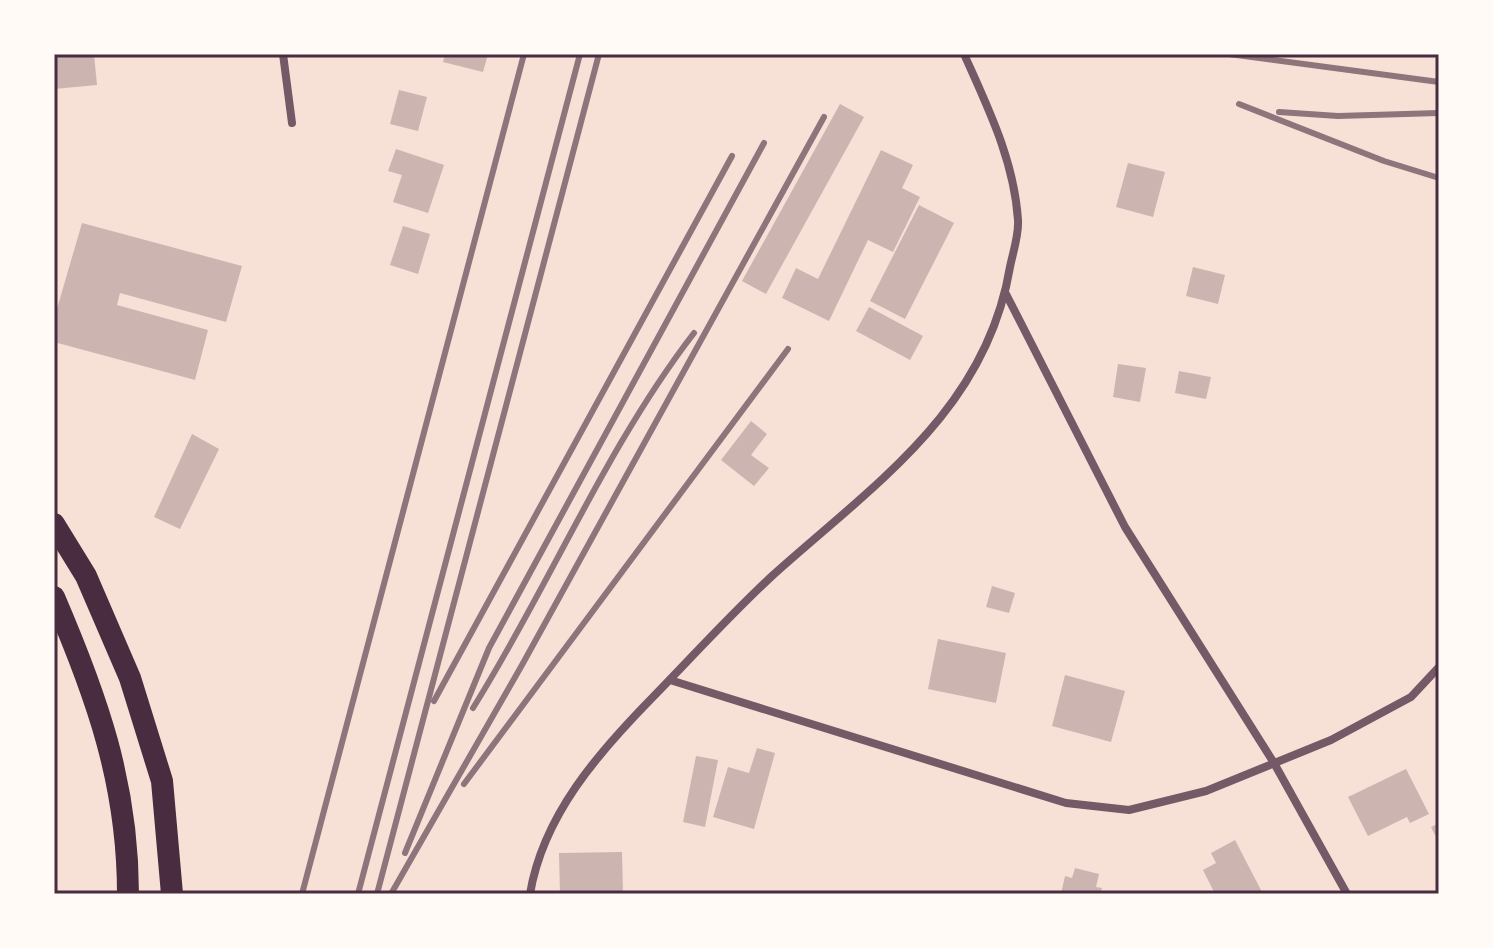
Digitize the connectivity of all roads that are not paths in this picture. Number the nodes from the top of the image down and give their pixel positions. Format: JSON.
{"nodes":[{"id":1,"x":283,"y":54,"type":"edge"},
{"id":2,"x":964,"y":54,"type":"edge"},
{"id":3,"x":292,"y":123,"type":"dead end"},
{"id":4,"x":1006,"y":294,"type":"junction"},
{"id":5,"x":54,"y":524,"type":"edge"},
{"id":6,"x":54,"y":597,"type":"edge"},
{"id":7,"x":1439,"y":667,"type":"edge"},
{"id":8,"x":670,"y":680,"type":"junction"},
{"id":9,"x":1274,"y":763,"type":"junction"},
{"id":10,"x":128,"y":894,"type":"edge"},
{"id":11,"x":172,"y":894,"type":"edge"},
{"id":12,"x":530,"y":894,"type":"edge"},
{"id":13,"x":1347,"y":894,"type":"edge"}],
"edges":[{"from":1,"to":3,"type":"street"},
{"from":2,"to":4,"type":"street"},
{"from":4,"to":8,"type":"street"},
{"from":4,"to":9,"type":"street"},
{"from":5,"to":11,"type":"highway"},
{"from":6,"to":10,"type":"highway"},
{"from":7,"to":9,"type":"street"},
{"from":8,"to":9,"type":"street"},
{"from":8,"to":12,"type":"street"},
{"from":9,"to":13,"type":"street"}]}
